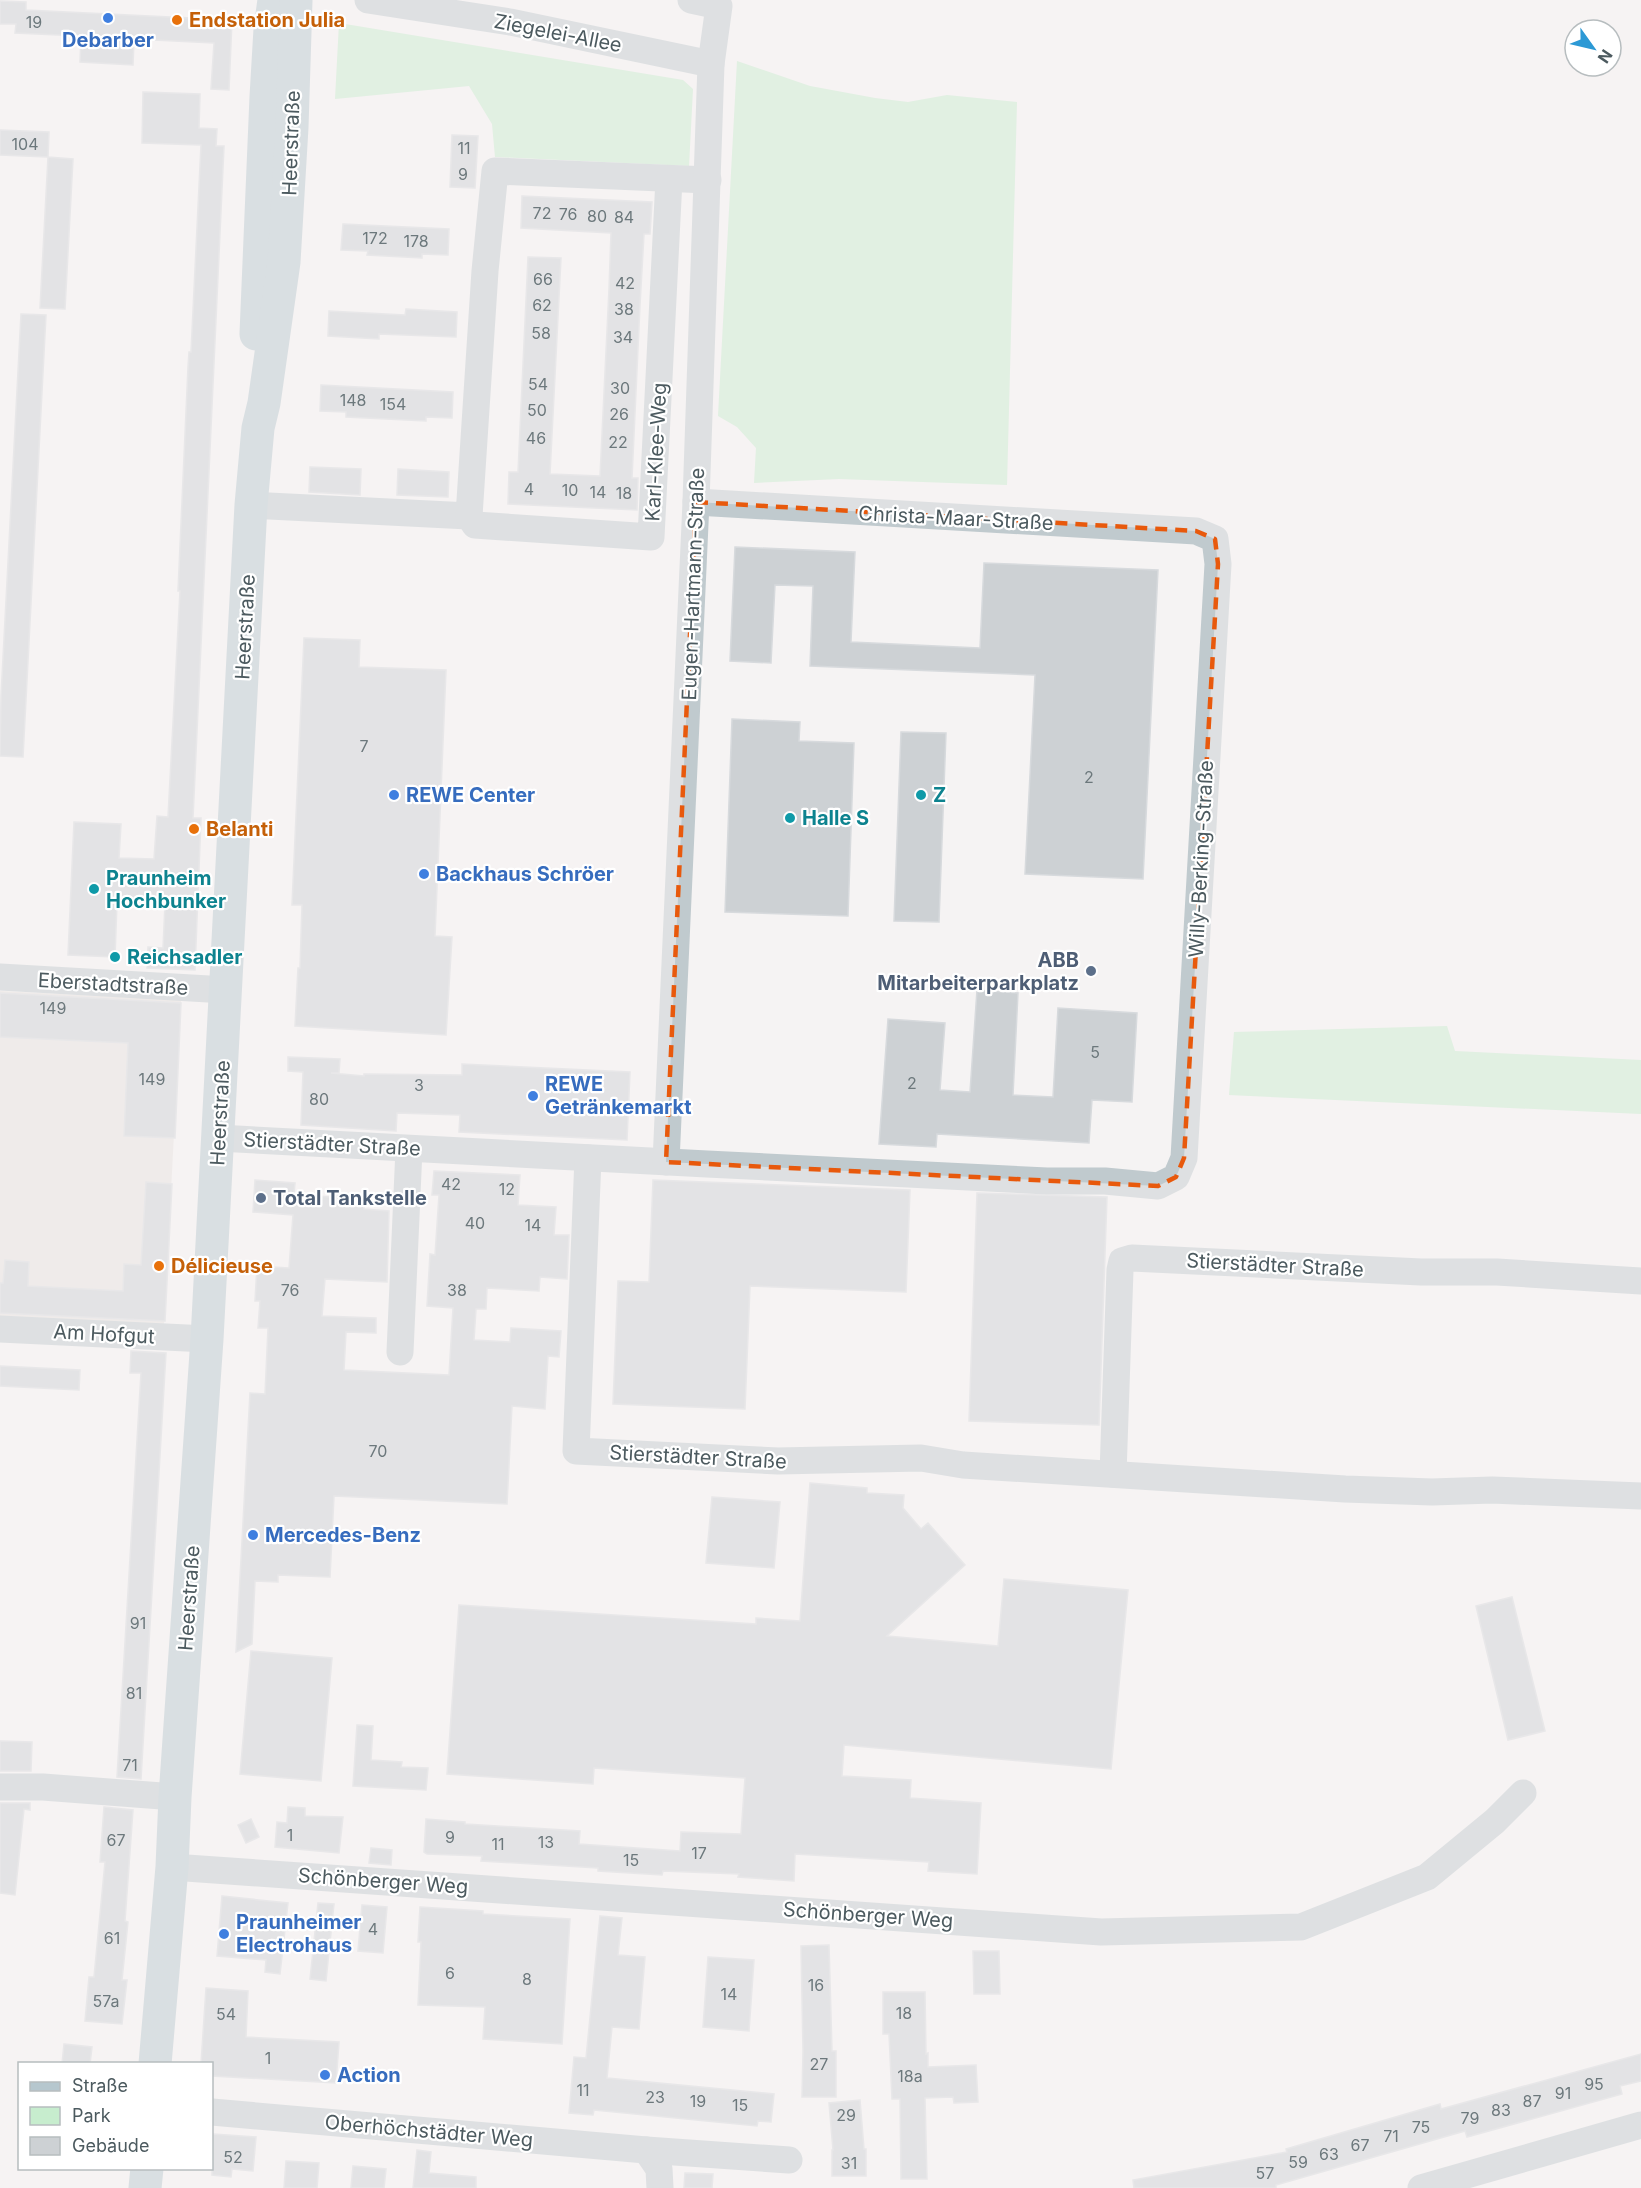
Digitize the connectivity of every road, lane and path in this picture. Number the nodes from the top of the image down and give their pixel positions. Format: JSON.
{"nodes":[{"id":1,"x":274,"y":0,"type":"edge"},
{"id":2,"x":296,"y":0,"type":"edge"},
{"id":3,"x":368,"y":0,"type":"edge"},
{"id":4,"x":691,"y":0,"type":"edge"},
{"id":5,"x":711,"y":64,"type":"junction"},
{"id":6,"x":669,"y":179,"type":"junction"},
{"id":7,"x":708,"y":180,"type":"junction"},
{"id":8,"x":258,"y":428,"type":"junction"},
{"id":9,"x":696,"y":502,"type":"junction"},
{"id":10,"x":251,"y":505,"type":"junction"},
{"id":11,"x":469,"y":516,"type":"junction"},
{"id":12,"x":1215,"y":539,"type":"joint"},
{"id":13,"x":0,"y":977,"type":"edge"},
{"id":14,"x":226,"y":990,"type":"junction"},
{"id":15,"x":218,"y":1138,"type":"junction"},
{"id":16,"x":409,"y":1149,"type":"junction"},
{"id":17,"x":588,"y":1158,"type":"junction"},
{"id":18,"x":666,"y":1162,"type":"junction"},
{"id":19,"x":1176,"y":1177,"type":"joint"},
{"id":20,"x":1641,"y":1281,"type":"edge"},
{"id":21,"x":0,"y":1329,"type":"edge"},
{"id":22,"x":207,"y":1339,"type":"junction"},
{"id":23,"x":400,"y":1352,"type":"dead end"},
{"id":24,"x":1113,"y":1474,"type":"junction"},
{"id":25,"x":1641,"y":1496,"type":"edge"},
{"id":26,"x":0,"y":1787,"type":"edge"},
{"id":27,"x":1523,"y":1793,"type":"dead end"},
{"id":28,"x":174,"y":1797,"type":"junction"},
{"id":29,"x":172,"y":1867,"type":"junction"},
{"id":30,"x":155,"y":2062,"type":"edge"},
{"id":31,"x":213,"y":2112,"type":"edge"},
{"id":32,"x":1641,"y":2124,"type":"edge"},
{"id":33,"x":646,"y":2150,"type":"junction"},
{"id":34,"x":789,"y":2160,"type":"dead end"},
{"id":35,"x":147,"y":2170,"type":"edge"},
{"id":36,"x":145,"y":2188,"type":"edge"},
{"id":37,"x":660,"y":2188,"type":"edge"},
{"id":38,"x":1421,"y":2188,"type":"edge"}],
"edges":[{"from":1,"to":8,"type":"main road","name":"Heerstraße"},
{"from":2,"to":8,"type":"main road","name":"Heerstraße"},
{"from":3,"to":5,"type":"street","name":"Ziegelei-Allee"},
{"from":4,"to":5,"type":"street","name":"Eugen-Hartmann-Straße"},
{"from":5,"to":7,"type":"street","name":"Eugen-Hartmann-Straße"},
{"from":6,"to":7,"type":"street"},
{"from":6,"to":11,"type":"street"},
{"from":6,"to":11,"type":"street","name":"Karl-Klee-Weg"},
{"from":7,"to":9,"type":"street","name":"Eugen-Hartmann-Straße"},
{"from":8,"to":10,"type":"main road","name":"Heerstraße"},
{"from":9,"to":12,"type":"street","name":"Christa-Maar-Straße"},
{"from":9,"to":18,"type":"street","name":"Eugen-Hartmann-Straße"},
{"from":10,"to":11,"type":"street","name":"Karl-Klee-Weg"},
{"from":10,"to":14,"type":"main road","name":"Heerstraße"},
{"from":12,"to":19,"type":"street","name":"Willy-Berking-Straße"},
{"from":13,"to":14,"type":"street","name":"Eberstadtstraße"},
{"from":14,"to":15,"type":"main road","name":"Heerstraße"},
{"from":15,"to":16,"type":"street","name":"Stierstädter Straße"},
{"from":15,"to":22,"type":"main road","name":"Heerstraße"},
{"from":16,"to":17,"type":"street","name":"Stierstädter Straße"},
{"from":16,"to":23,"type":"street"},
{"from":17,"to":18,"type":"street","name":"Stierstädter Straße"},
{"from":17,"to":24,"type":"street","name":"Stierstädter Straße"},
{"from":18,"to":19,"type":"street","name":"Stierstädter Straße"},
{"from":20,"to":24,"type":"street","name":"Stierstädter Straße"},
{"from":21,"to":22,"type":"street","name":"Am Hofgut"},
{"from":22,"to":28,"type":"main road","name":"Heerstraße"},
{"from":24,"to":25,"type":"street","name":"Stierstädter Straße"},
{"from":26,"to":28,"type":"street"},
{"from":27,"to":29,"type":"street","name":"Schönberger Weg"},
{"from":28,"to":29,"type":"main road","name":"Heerstraße"},
{"from":29,"to":30,"type":"main road","name":"Heerstraße"},
{"from":31,"to":33,"type":"street","name":"Oberhöchstädter Weg"},
{"from":32,"to":38,"type":"street"},
{"from":33,"to":34,"type":"street","name":"Oberhöchstädter Weg"},
{"from":33,"to":37,"type":"street"},
{"from":35,"to":36,"type":"main road"}]}
